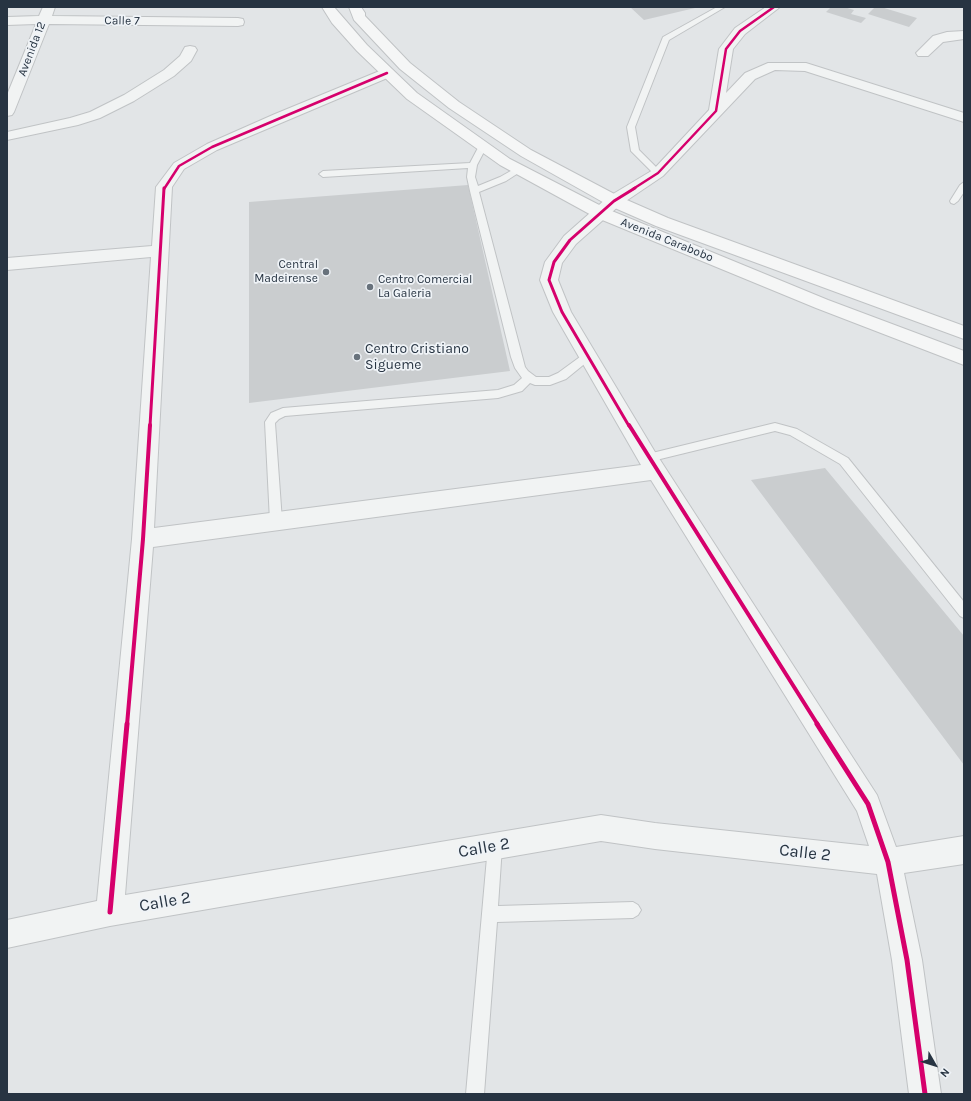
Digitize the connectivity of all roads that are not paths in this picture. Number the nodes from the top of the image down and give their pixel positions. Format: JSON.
{"nodes":[{"id":1,"x":49,"y":7,"type":"edge"},
{"id":2,"x":328,"y":7,"type":"edge"},
{"id":3,"x":355,"y":7,"type":"edge"},
{"id":4,"x":722,"y":7,"type":"edge"},
{"id":5,"x":774,"y":7,"type":"edge"},
{"id":6,"x":43,"y":20,"type":"junction"},
{"id":7,"x":7,"y":21,"type":"edge"},
{"id":8,"x":238,"y":22,"type":"dead end"},
{"id":9,"x":964,"y":35,"type":"edge"},
{"id":10,"x":190,"y":50,"type":"dead end"},
{"id":11,"x":922,"y":53,"type":"dead end"},
{"id":12,"x":387,"y":73,"type":"junction"},
{"id":13,"x":8,"y":109,"type":"edge"},
{"id":14,"x":716,"y":111,"type":"junction"},
{"id":15,"x":964,"y":118,"type":"edge"},
{"id":16,"x":7,"y":136,"type":"edge"},
{"id":17,"x":483,"y":146,"type":"junction"},
{"id":18,"x":472,"y":165,"type":"junction"},
{"id":19,"x":519,"y":170,"type":"junction"},
{"id":20,"x":658,"y":173,"type":"junction"},
{"id":21,"x":323,"y":174,"type":"dead end"},
{"id":22,"x":964,"y":185,"type":"edge"},
{"id":23,"x":474,"y":191,"type":"junction"},
{"id":24,"x":954,"y":202,"type":"dead end"},
{"id":25,"x":608,"y":207,"type":"junction"},
{"id":26,"x":160,"y":251,"type":"junction"},
{"id":27,"x":7,"y":264,"type":"edge"},
{"id":28,"x":964,"y":333,"type":"edge"},
{"id":29,"x":588,"y":357,"type":"junction"},
{"id":30,"x":964,"y":358,"type":"edge"},
{"id":31,"x":529,"y":378,"type":"junction"},
{"id":32,"x":652,"y":464,"type":"junction"},
{"id":33,"x":276,"y":521,"type":"junction"},
{"id":34,"x":143,"y":539,"type":"junction"},
{"id":35,"x":964,"y":612,"type":"edge"},
{"id":36,"x":495,"y":846,"type":"junction"},
{"id":37,"x":964,"y":850,"type":"edge"},
{"id":38,"x":888,"y":862,"type":"junction"},
{"id":39,"x":633,"y":910,"type":"dead end"},
{"id":40,"x":110,"y":912,"type":"junction"},
{"id":41,"x":490,"y":914,"type":"junction"},
{"id":42,"x":7,"y":934,"type":"edge"},
{"id":43,"x":475,"y":1094,"type":"edge"},
{"id":44,"x":925,"y":1094,"type":"edge"}],
"edges":[{"from":1,"to":6,"type":"street","name":"Avenida 12"},
{"from":2,"to":12,"type":"street","name":"Avenida Carabobo"},
{"from":3,"to":25,"type":"street","name":"Avenida Carabobo"},
{"from":4,"to":20,"type":"lane"},
{"from":5,"to":14,"type":"street"},
{"from":6,"to":7,"type":"street","name":"Calle 7"},
{"from":6,"to":8,"type":"street","name":"Calle 7"},
{"from":6,"to":13,"type":"street","name":"Avenida 12"},
{"from":9,"to":11,"type":"street"},
{"from":10,"to":16,"type":"street"},
{"from":12,"to":17,"type":"street","name":"Avenida Carabobo"},
{"from":12,"to":26,"type":"street"},
{"from":14,"to":15,"type":"street"},
{"from":14,"to":20,"type":"street"},
{"from":17,"to":18,"type":"lane"},
{"from":17,"to":19,"type":"street","name":"Avenida Carabobo"},
{"from":18,"to":21,"type":"lane"},
{"from":18,"to":23,"type":"lane"},
{"from":19,"to":23,"type":"lane"},
{"from":19,"to":25,"type":"street","name":"Avenida Carabobo"},
{"from":20,"to":25,"type":"street"},
{"from":22,"to":24,"type":"lane"},
{"from":23,"to":31,"type":"lane"},
{"from":25,"to":28,"type":"street","name":"Avenida Carabobo"},
{"from":25,"to":29,"type":"street"},
{"from":25,"to":30,"type":"street","name":"Avenida Carabobo"},
{"from":26,"to":27,"type":"street"},
{"from":26,"to":34,"type":"street"},
{"from":29,"to":31,"type":"lane"},
{"from":29,"to":32,"type":"street"},
{"from":31,"to":33,"type":"lane"},
{"from":32,"to":33,"type":"street"},
{"from":32,"to":35,"type":"lane"},
{"from":32,"to":38,"type":"street"},
{"from":33,"to":34,"type":"street"},
{"from":34,"to":40,"type":"street"},
{"from":36,"to":38,"type":"street","name":"Calle 2"},
{"from":36,"to":40,"type":"street","name":"Calle 2"},
{"from":36,"to":41,"type":"lane"},
{"from":37,"to":38,"type":"street","name":"Calle 2"},
{"from":38,"to":44,"type":"street"},
{"from":39,"to":41,"type":"lane"},
{"from":40,"to":42,"type":"street","name":"Calle 2"},
{"from":41,"to":43,"type":"lane"}]}
